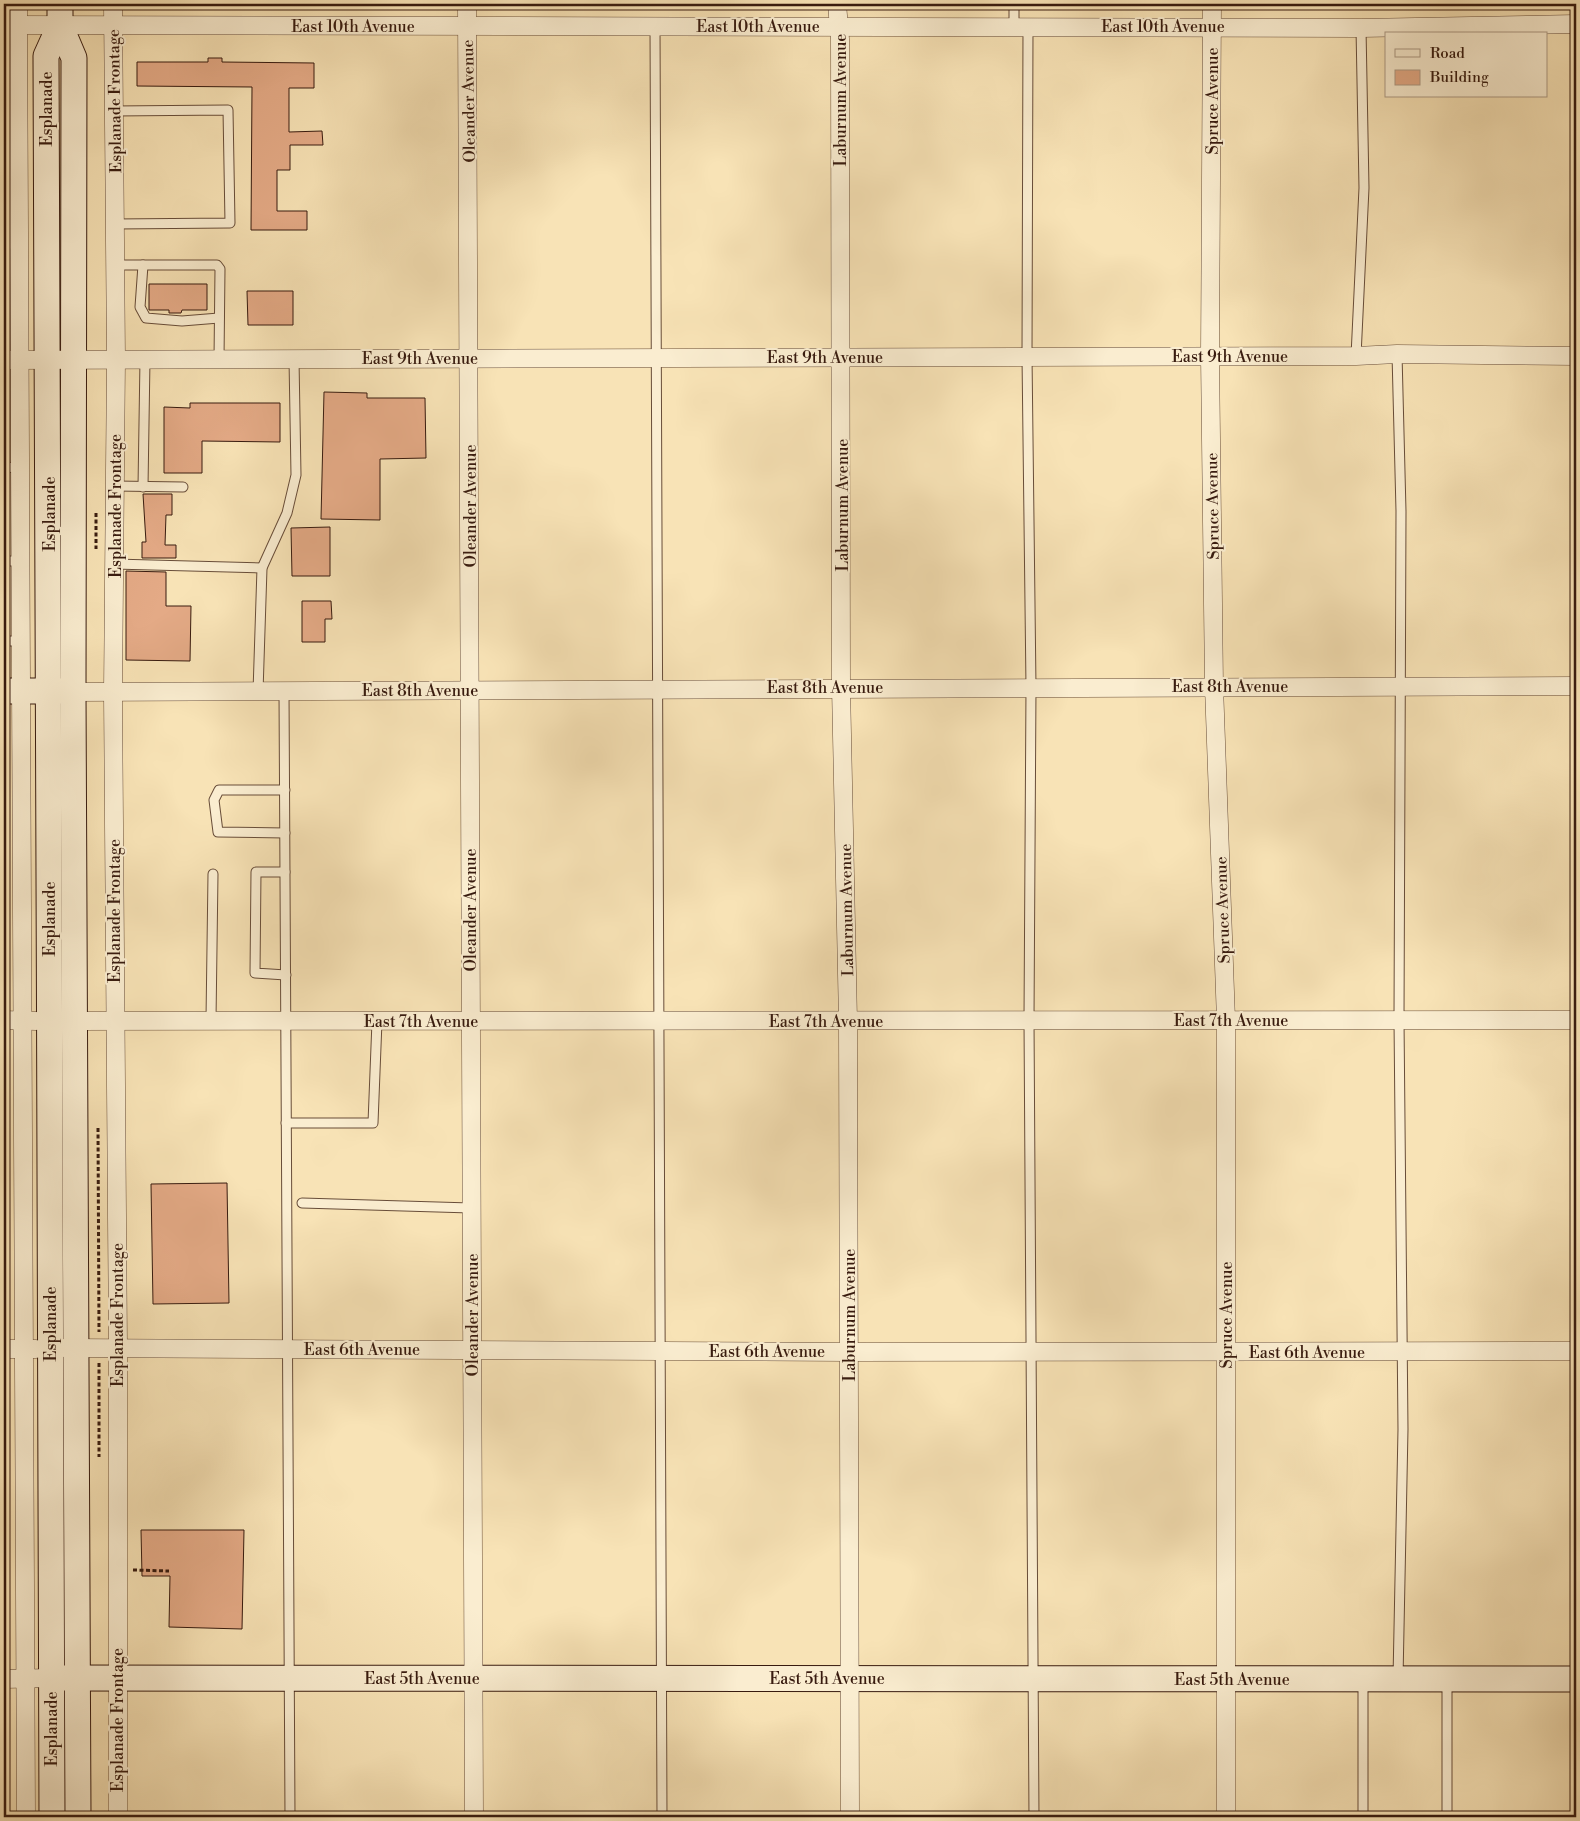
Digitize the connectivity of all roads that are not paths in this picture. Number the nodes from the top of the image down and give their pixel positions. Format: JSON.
{"nodes":[{"id":1,"x":18,"y":4,"type":"edge"},
{"id":2,"x":113,"y":4,"type":"edge"},
{"id":3,"x":467,"y":4,"type":"edge"},
{"id":4,"x":837,"y":4,"type":"edge"},
{"id":5,"x":1014,"y":4,"type":"edge"},
{"id":6,"x":1212,"y":4,"type":"edge"},
{"id":7,"x":60,"y":14,"type":"edge"},
{"id":8,"x":1576,"y":24,"type":"edge"},
{"id":9,"x":11,"y":25,"type":"edge"},
{"id":10,"x":113,"y":25,"type":"junction"},
{"id":11,"x":467,"y":26,"type":"junction"},
{"id":12,"x":655,"y":26,"type":"junction"},
{"id":13,"x":839,"y":26,"type":"junction"},
{"id":14,"x":1021,"y":26,"type":"junction"},
{"id":15,"x":1212,"y":26,"type":"junction"},
{"id":16,"x":1361,"y":28,"type":"junction"},
{"id":17,"x":114,"y":111,"type":"junction"},
{"id":18,"x":12,"y":170,"type":"edge"},
{"id":19,"x":12,"y":200,"type":"edge"},
{"id":20,"x":115,"y":224,"type":"junction"},
{"id":21,"x":12,"y":244,"type":"edge"},
{"id":22,"x":115,"y":265,"type":"junction"},
{"id":23,"x":143,"y":265,"type":"junction"},
{"id":24,"x":219,"y":318,"type":"junction"},
{"id":25,"x":1397,"y":354,"type":"junction"},
{"id":26,"x":1027,"y":356,"type":"junction"},
{"id":27,"x":1210,"y":356,"type":"junction"},
{"id":28,"x":1356,"y":356,"type":"junction"},
{"id":29,"x":1576,"y":356,"type":"edge"},
{"id":30,"x":842,"y":357,"type":"junction"},
{"id":31,"x":74,"y":358,"type":"junction"},
{"id":32,"x":470,"y":358,"type":"junction"},
{"id":33,"x":656,"y":358,"type":"junction"},
{"id":34,"x":12,"y":359,"type":"edge"},
{"id":35,"x":48,"y":359,"type":"junction"},
{"id":36,"x":116,"y":359,"type":"junction"},
{"id":37,"x":145,"y":359,"type":"junction"},
{"id":38,"x":219,"y":359,"type":"junction"},
{"id":39,"x":294,"y":359,"type":"junction"},
{"id":40,"x":12,"y":467,"type":"edge"},
{"id":41,"x":115,"y":486,"type":"junction"},
{"id":42,"x":142,"y":487,"type":"junction"},
{"id":43,"x":183,"y":487,"type":"dead end"},
{"id":44,"x":12,"y":561,"type":"edge"},
{"id":45,"x":114,"y":564,"type":"junction"},
{"id":46,"x":262,"y":568,"type":"junction"},
{"id":47,"x":12,"y":641,"type":"edge"},
{"id":48,"x":1214,"y":686,"type":"junction"},
{"id":49,"x":1398,"y":686,"type":"junction"},
{"id":50,"x":1576,"y":686,"type":"edge"},
{"id":51,"x":841,"y":687,"type":"junction"},
{"id":52,"x":1031,"y":687,"type":"junction"},
{"id":53,"x":657,"y":689,"type":"junction"},
{"id":54,"x":469,"y":690,"type":"junction"},
{"id":55,"x":12,"y":691,"type":"edge"},
{"id":56,"x":62,"y":691,"type":"junction"},
{"id":57,"x":284,"y":691,"type":"junction"},
{"id":58,"x":258,"y":692,"type":"junction"},
{"id":59,"x":113,"y":693,"type":"junction"},
{"id":60,"x":285,"y":790,"type":"junction"},
{"id":61,"x":285,"y":833,"type":"junction"},
{"id":62,"x":285,"y":872,"type":"junction"},
{"id":63,"x":213,"y":874,"type":"dead end"},
{"id":64,"x":286,"y":975,"type":"junction"},
{"id":65,"x":4,"y":1020,"type":"edge"},
{"id":66,"x":76,"y":1020,"type":"junction"},
{"id":67,"x":115,"y":1020,"type":"junction"},
{"id":68,"x":211,"y":1020,"type":"junction"},
{"id":69,"x":286,"y":1020,"type":"junction"},
{"id":70,"x":1029,"y":1020,"type":"junction"},
{"id":71,"x":1226,"y":1020,"type":"junction"},
{"id":72,"x":1399,"y":1020,"type":"junction"},
{"id":73,"x":1576,"y":1020,"type":"edge"},
{"id":74,"x":36,"y":1021,"type":"junction"},
{"id":75,"x":377,"y":1021,"type":"junction"},
{"id":76,"x":471,"y":1021,"type":"junction"},
{"id":77,"x":659,"y":1021,"type":"junction"},
{"id":78,"x":848,"y":1021,"type":"junction"},
{"id":79,"x":286,"y":1123,"type":"junction"},
{"id":80,"x":302,"y":1202,"type":"dead end"},
{"id":81,"x":471,"y":1208,"type":"junction"},
{"id":82,"x":50,"y":1348,"type":"junction"},
{"id":83,"x":78,"y":1348,"type":"junction"},
{"id":84,"x":118,"y":1348,"type":"junction"},
{"id":85,"x":25,"y":1349,"type":"junction"},
{"id":86,"x":288,"y":1349,"type":"junction"},
{"id":87,"x":4,"y":1350,"type":"edge"},
{"id":88,"x":472,"y":1350,"type":"junction"},
{"id":89,"x":658,"y":1351,"type":"junction"},
{"id":90,"x":849,"y":1352,"type":"junction"},
{"id":91,"x":1030,"y":1352,"type":"junction"},
{"id":92,"x":1226,"y":1352,"type":"junction"},
{"id":93,"x":1402,"y":1352,"type":"junction"},
{"id":94,"x":1576,"y":1352,"type":"edge"},
{"id":95,"x":78,"y":1677,"type":"junction"},
{"id":96,"x":26,"y":1678,"type":"junction"},
{"id":97,"x":51,"y":1678,"type":"junction"},
{"id":98,"x":117,"y":1678,"type":"junction"},
{"id":99,"x":289,"y":1678,"type":"junction"},
{"id":100,"x":473,"y":1678,"type":"junction"},
{"id":101,"x":662,"y":1678,"type":"junction"},
{"id":102,"x":850,"y":1678,"type":"junction"},
{"id":103,"x":1034,"y":1678,"type":"junction"},
{"id":104,"x":1226,"y":1678,"type":"junction"},
{"id":105,"x":4,"y":1679,"type":"edge"},
{"id":106,"x":1363,"y":1679,"type":"junction"},
{"id":107,"x":1398,"y":1679,"type":"junction"},
{"id":108,"x":1447,"y":1679,"type":"junction"},
{"id":109,"x":1576,"y":1679,"type":"edge"},
{"id":110,"x":26,"y":1817,"type":"edge"},
{"id":111,"x":52,"y":1817,"type":"edge"},
{"id":112,"x":78,"y":1817,"type":"edge"},
{"id":113,"x":118,"y":1817,"type":"edge"},
{"id":114,"x":290,"y":1817,"type":"edge"},
{"id":115,"x":474,"y":1817,"type":"edge"},
{"id":116,"x":662,"y":1817,"type":"edge"},
{"id":117,"x":850,"y":1817,"type":"edge"},
{"id":118,"x":1034,"y":1817,"type":"edge"},
{"id":119,"x":1226,"y":1817,"type":"edge"},
{"id":120,"x":1363,"y":1817,"type":"edge"},
{"id":121,"x":1447,"y":1817,"type":"edge"}],
"edges":[{"from":1,"to":9,"type":"street"},
{"from":2,"to":10,"type":"street","name":"Esplanade Frontage"},
{"from":3,"to":11,"type":"street","name":"Oleander Avenue"},
{"from":4,"to":13,"type":"street","name":"Laburnum Avenue"},
{"from":5,"to":14,"type":"lane"},
{"from":6,"to":15,"type":"street","name":"Spruce Avenue"},
{"from":7,"to":9,"type":"street","name":"East 10th Avenue"},
{"from":7,"to":10,"type":"street","name":"East 10th Avenue"},
{"from":7,"to":31,"type":"main road","name":"Esplanade"},
{"from":7,"to":35,"type":"main road","name":"Esplanade"},
{"from":8,"to":16,"type":"street","name":"East 10th Avenue"},
{"from":9,"to":18,"type":"street"},
{"from":10,"to":11,"type":"street","name":"East 10th Avenue"},
{"from":10,"to":17,"type":"street","name":"Esplanade Frontage"},
{"from":11,"to":12,"type":"street","name":"East 10th Avenue"},
{"from":11,"to":32,"type":"street","name":"Oleander Avenue"},
{"from":12,"to":13,"type":"street","name":"East 10th Avenue"},
{"from":12,"to":33,"type":"lane"},
{"from":13,"to":14,"type":"street","name":"East 10th Avenue"},
{"from":13,"to":30,"type":"street","name":"Laburnum Avenue"},
{"from":14,"to":15,"type":"street","name":"East 10th Avenue"},
{"from":14,"to":26,"type":"lane"},
{"from":15,"to":16,"type":"street","name":"East 10th Avenue"},
{"from":15,"to":27,"type":"street","name":"Spruce Avenue"},
{"from":16,"to":28,"type":"lane"},
{"from":17,"to":20,"type":"street","name":"Esplanade Frontage"},
{"from":17,"to":20,"type":"lane"},
{"from":18,"to":19,"type":"street"},
{"from":19,"to":21,"type":"street"},
{"from":20,"to":22,"type":"street","name":"Esplanade Frontage"},
{"from":21,"to":34,"type":"street"},
{"from":22,"to":23,"type":"lane"},
{"from":22,"to":36,"type":"street","name":"Esplanade Frontage"},
{"from":23,"to":24,"type":"lane"},
{"from":23,"to":24,"type":"lane"},
{"from":24,"to":38,"type":"lane"},
{"from":25,"to":28,"type":"street","name":"East 9th Avenue"},
{"from":25,"to":29,"type":"street","name":"East 9th Avenue"},
{"from":25,"to":49,"type":"lane"},
{"from":26,"to":27,"type":"street","name":"East 9th Avenue"},
{"from":26,"to":30,"type":"street","name":"East 9th Avenue"},
{"from":26,"to":52,"type":"lane"},
{"from":27,"to":28,"type":"street","name":"East 9th Avenue"},
{"from":27,"to":48,"type":"street","name":"Spruce Avenue"},
{"from":30,"to":33,"type":"street","name":"East 9th Avenue"},
{"from":30,"to":51,"type":"street","name":"Laburnum Avenue"},
{"from":31,"to":35,"type":"street","name":"East 9th Avenue"},
{"from":31,"to":36,"type":"street","name":"East 9th Avenue"},
{"from":31,"to":56,"type":"main road","name":"Esplanade"},
{"from":32,"to":33,"type":"street","name":"East 9th Avenue"},
{"from":32,"to":39,"type":"street","name":"East 9th Avenue"},
{"from":32,"to":54,"type":"street","name":"Oleander Avenue"},
{"from":33,"to":53,"type":"lane"},
{"from":34,"to":35,"type":"street","name":"East 9th Avenue"},
{"from":34,"to":40,"type":"street"},
{"from":35,"to":56,"type":"main road","name":"Esplanade"},
{"from":36,"to":37,"type":"street","name":"East 9th Avenue"},
{"from":36,"to":41,"type":"street","name":"Esplanade Frontage"},
{"from":37,"to":38,"type":"street","name":"East 9th Avenue"},
{"from":37,"to":42,"type":"lane"},
{"from":38,"to":39,"type":"street","name":"East 9th Avenue"},
{"from":39,"to":46,"type":"lane"},
{"from":40,"to":44,"type":"street"},
{"from":41,"to":42,"type":"lane"},
{"from":41,"to":45,"type":"street","name":"Esplanade Frontage"},
{"from":42,"to":43,"type":"lane"},
{"from":44,"to":47,"type":"street"},
{"from":45,"to":46,"type":"lane"},
{"from":45,"to":59,"type":"street","name":"Esplanade Frontage"},
{"from":46,"to":58,"type":"lane"},
{"from":47,"to":55,"type":"street"},
{"from":48,"to":49,"type":"street","name":"East 8th Avenue"},
{"from":48,"to":52,"type":"street","name":"East 8th Avenue"},
{"from":48,"to":71,"type":"street","name":"Spruce Avenue"},
{"from":49,"to":50,"type":"street","name":"East 8th Avenue"},
{"from":49,"to":72,"type":"lane"},
{"from":51,"to":52,"type":"street","name":"East 8th Avenue"},
{"from":51,"to":53,"type":"street","name":"East 8th Avenue"},
{"from":51,"to":78,"type":"street","name":"Laburnum Avenue"},
{"from":52,"to":70,"type":"lane"},
{"from":53,"to":54,"type":"street","name":"East 8th Avenue"},
{"from":53,"to":77,"type":"lane"},
{"from":54,"to":57,"type":"street","name":"East 8th Avenue"},
{"from":54,"to":76,"type":"street","name":"Oleander Avenue"},
{"from":55,"to":56,"type":"main road"},
{"from":55,"to":74,"type":"street"},
{"from":56,"to":59,"type":"street","name":"East 8th Avenue"},
{"from":56,"to":66,"type":"main road","name":"Esplanade"},
{"from":56,"to":74,"type":"main road","name":"Esplanade"},
{"from":57,"to":58,"type":"street","name":"East 8th Avenue"},
{"from":57,"to":60,"type":"lane"},
{"from":58,"to":59,"type":"street","name":"East 8th Avenue"},
{"from":59,"to":67,"type":"street","name":"Esplanade Frontage"},
{"from":60,"to":61,"type":"lane"},
{"from":60,"to":61,"type":"lane"},
{"from":61,"to":62,"type":"lane"},
{"from":62,"to":64,"type":"lane"},
{"from":62,"to":64,"type":"lane"},
{"from":63,"to":68,"type":"lane"},
{"from":64,"to":69,"type":"lane"},
{"from":65,"to":74,"type":"street","name":"East 7th Avenue"},
{"from":66,"to":67,"type":"street","name":"East 7th Avenue"},
{"from":66,"to":74,"type":"street","name":"East 7th Avenue"},
{"from":66,"to":83,"type":"main road","name":"Esplanade"},
{"from":67,"to":68,"type":"street","name":"East 7th Avenue"},
{"from":67,"to":84,"type":"street","name":"Esplanade Frontage"},
{"from":68,"to":69,"type":"street","name":"East 7th Avenue"},
{"from":69,"to":75,"type":"street","name":"East 7th Avenue"},
{"from":69,"to":79,"type":"lane"},
{"from":70,"to":71,"type":"street","name":"East 7th Avenue"},
{"from":70,"to":78,"type":"street","name":"East 7th Avenue"},
{"from":70,"to":91,"type":"lane"},
{"from":71,"to":72,"type":"street","name":"East 7th Avenue"},
{"from":71,"to":92,"type":"street","name":"Spruce Avenue"},
{"from":72,"to":73,"type":"street","name":"East 7th Avenue"},
{"from":72,"to":93,"type":"lane"},
{"from":74,"to":82,"type":"main road","name":"Esplanade"},
{"from":74,"to":85,"type":"street"},
{"from":75,"to":76,"type":"street","name":"East 7th Avenue"},
{"from":75,"to":79,"type":"lane"},
{"from":76,"to":77,"type":"street","name":"East 7th Avenue"},
{"from":76,"to":81,"type":"street","name":"Oleander Avenue"},
{"from":77,"to":78,"type":"street","name":"East 7th Avenue"},
{"from":77,"to":89,"type":"lane"},
{"from":78,"to":90,"type":"street","name":"Laburnum Avenue"},
{"from":79,"to":86,"type":"lane"},
{"from":80,"to":81,"type":"lane"},
{"from":81,"to":88,"type":"street","name":"Oleander Avenue"},
{"from":82,"to":83,"type":"street","name":"East 6th Avenue"},
{"from":82,"to":85,"type":"street","name":"East 6th Avenue"},
{"from":82,"to":97,"type":"main road","name":"Esplanade"},
{"from":83,"to":84,"type":"street","name":"East 6th Avenue"},
{"from":83,"to":95,"type":"main road","name":"Esplanade"},
{"from":84,"to":86,"type":"street","name":"East 6th Avenue"},
{"from":84,"to":98,"type":"street","name":"Esplanade Frontage"},
{"from":85,"to":87,"type":"street","name":"East 6th Avenue"},
{"from":85,"to":96,"type":"street"},
{"from":86,"to":88,"type":"street","name":"East 6th Avenue"},
{"from":86,"to":99,"type":"lane"},
{"from":88,"to":89,"type":"street","name":"East 6th Avenue"},
{"from":88,"to":100,"type":"street","name":"Oleander Avenue"},
{"from":89,"to":90,"type":"street","name":"East 6th Avenue"},
{"from":89,"to":101,"type":"lane"},
{"from":90,"to":91,"type":"street","name":"East 6th Avenue"},
{"from":90,"to":102,"type":"street","name":"Laburnum Avenue"},
{"from":91,"to":92,"type":"street","name":"East 6th Avenue"},
{"from":91,"to":103,"type":"lane"},
{"from":92,"to":93,"type":"street","name":"East 6th Avenue"},
{"from":92,"to":104,"type":"street","name":"Spruce Avenue"},
{"from":93,"to":94,"type":"street","name":"East 6th Avenue"},
{"from":93,"to":107,"type":"lane"},
{"from":95,"to":97,"type":"main road","name":"East 5th Avenue"},
{"from":95,"to":98,"type":"main road","name":"East 5th Avenue"},
{"from":95,"to":112,"type":"main road","name":"Esplanade"},
{"from":96,"to":97,"type":"street"},
{"from":96,"to":105,"type":"street"},
{"from":96,"to":110,"type":"street"},
{"from":97,"to":111,"type":"main road","name":"Esplanade"},
{"from":98,"to":99,"type":"main road","name":"East 5th Avenue"},
{"from":98,"to":113,"type":"street","name":"Esplanade Frontage"},
{"from":99,"to":100,"type":"main road","name":"East 5th Avenue"},
{"from":99,"to":114,"type":"lane"},
{"from":100,"to":101,"type":"main road","name":"East 5th Avenue"},
{"from":100,"to":115,"type":"street","name":"Oleander Avenue"},
{"from":101,"to":102,"type":"main road","name":"East 5th Avenue"},
{"from":101,"to":116,"type":"lane"},
{"from":102,"to":103,"type":"main road","name":"East 5th Avenue"},
{"from":102,"to":117,"type":"street","name":"Laburnum Avenue"},
{"from":103,"to":104,"type":"main road","name":"East 5th Avenue"},
{"from":103,"to":118,"type":"lane"},
{"from":104,"to":106,"type":"main road","name":"East 5th Avenue"},
{"from":104,"to":119,"type":"street","name":"Spruce Avenue"},
{"from":106,"to":107,"type":"main road","name":"East 5th Avenue"},
{"from":106,"to":120,"type":"lane"},
{"from":107,"to":108,"type":"main road","name":"East 5th Avenue"},
{"from":108,"to":109,"type":"main road","name":"East 5th Avenue"},
{"from":108,"to":121,"type":"lane"}]}
